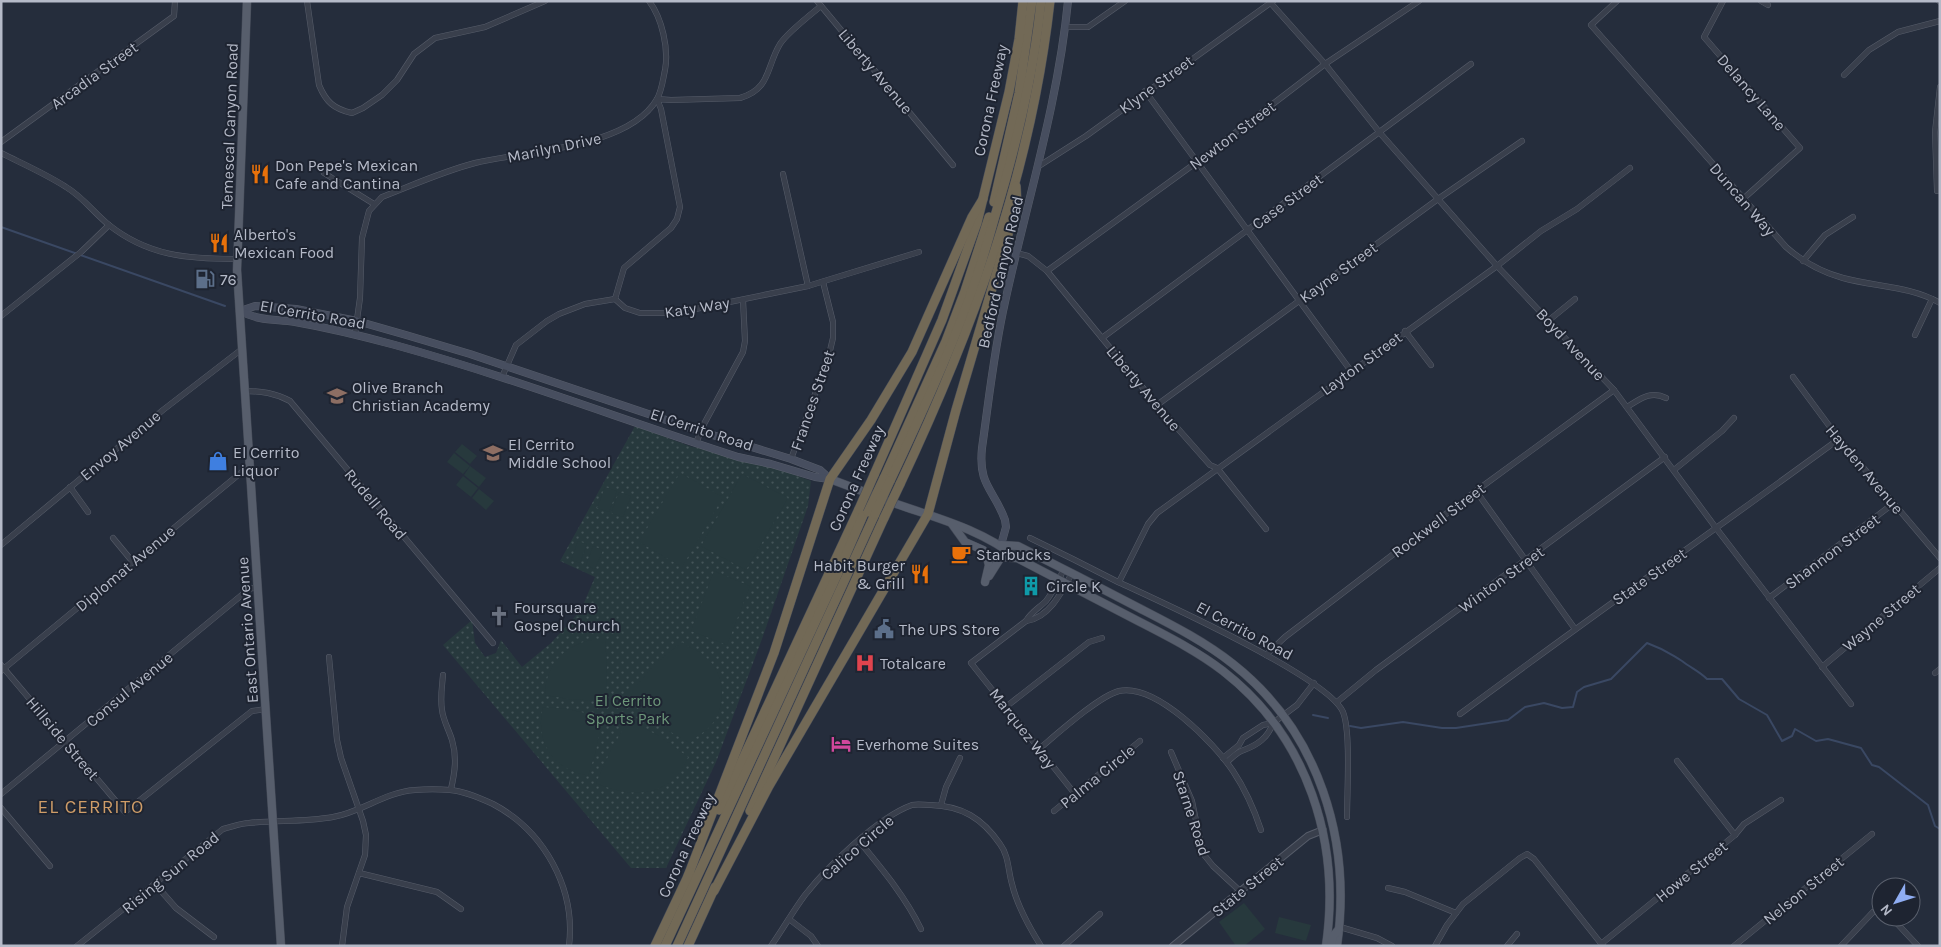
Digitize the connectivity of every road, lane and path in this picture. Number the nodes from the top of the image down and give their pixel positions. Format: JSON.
{"nodes":[{"id":1,"x":175,"y":1,"type":"edge"},
{"id":2,"x":247,"y":1,"type":"edge"},
{"id":3,"x":307,"y":1,"type":"edge"},
{"id":4,"x":545,"y":1,"type":"edge"},
{"id":5,"x":649,"y":1,"type":"edge"},
{"id":6,"x":817,"y":1,"type":"edge"},
{"id":7,"x":1023,"y":1,"type":"edge"},
{"id":8,"x":1032,"y":1,"type":"edge"},
{"id":9,"x":1041,"y":1,"type":"edge"},
{"id":10,"x":1050,"y":1,"type":"edge"},
{"id":11,"x":1068,"y":1,"type":"edge"},
{"id":12,"x":1125,"y":1,"type":"edge"},
{"id":13,"x":1419,"y":1,"type":"edge"},
{"id":14,"x":1617,"y":1,"type":"edge"},
{"id":15,"x":1722,"y":1,"type":"edge"},
{"id":16,"x":1761,"y":1,"type":"edge"},
{"id":17,"x":1271,"y":2,"type":"edge"},
{"id":18,"x":1768,"y":5,"type":"dead end"},
{"id":19,"x":821,"y":6,"type":"junction"},
{"id":20,"x":1940,"y":21,"type":"edge"},
{"id":21,"x":1066,"y":27,"type":"junction"},
{"id":22,"x":1326,"y":64,"type":"junction"},
{"id":23,"x":1471,"y":64,"type":"dead end"},
{"id":24,"x":1844,"y":75,"type":"dead end"},
{"id":25,"x":1940,"y":86,"type":"edge"},
{"id":26,"x":1145,"y":91,"type":"junction"},
{"id":27,"x":657,"y":99,"type":"junction"},
{"id":28,"x":1380,"y":133,"type":"junction"},
{"id":29,"x":1522,"y":141,"type":"dead end"},
{"id":30,"x":1,"y":142,"type":"edge"},
{"id":31,"x":1,"y":153,"type":"edge"},
{"id":32,"x":1198,"y":162,"type":"junction"},
{"id":33,"x":953,"y":165,"type":"dead end"},
{"id":34,"x":1039,"y":166,"type":"junction"},
{"id":35,"x":1630,"y":168,"type":"dead end"},
{"id":36,"x":324,"y":173,"type":"dead end"},
{"id":37,"x":783,"y":174,"type":"dead end"},
{"id":38,"x":1016,"y":186,"type":"junction"},
{"id":39,"x":1938,"y":190,"type":"edge"},
{"id":40,"x":1438,"y":199,"type":"junction"},
{"id":41,"x":1743,"y":199,"type":"junction"},
{"id":42,"x":983,"y":200,"type":"junction"},
{"id":43,"x":374,"y":204,"type":"junction"},
{"id":44,"x":1853,"y":217,"type":"dead end"},
{"id":45,"x":109,"y":225,"type":"junction"},
{"id":46,"x":1248,"y":230,"type":"junction"},
{"id":47,"x":919,"y":252,"type":"dead end"},
{"id":48,"x":1016,"y":253,"type":"junction"},
{"id":49,"x":236,"y":259,"type":"junction"},
{"id":50,"x":1803,"y":261,"type":"junction"},
{"id":51,"x":1497,"y":266,"type":"junction"},
{"id":52,"x":1046,"y":271,"type":"junction"},
{"id":53,"x":822,"y":282,"type":"junction"},
{"id":54,"x":808,"y":286,"type":"junction"},
{"id":55,"x":615,"y":299,"type":"junction"},
{"id":56,"x":1575,"y":299,"type":"dead end"},
{"id":57,"x":1932,"y":299,"type":"junction"},
{"id":58,"x":743,"y":300,"type":"junction"},
{"id":59,"x":1299,"y":301,"type":"junction"},
{"id":60,"x":1940,"y":304,"type":"edge"},
{"id":61,"x":240,"y":312,"type":"junction"},
{"id":62,"x":1,"y":316,"type":"edge"},
{"id":63,"x":357,"y":321,"type":"junction"},
{"id":64,"x":1548,"y":321,"type":"junction"},
{"id":65,"x":1405,"y":331,"type":"junction"},
{"id":66,"x":355,"y":334,"type":"junction"},
{"id":67,"x":1915,"y":335,"type":"dead end"},
{"id":68,"x":1102,"y":338,"type":"junction"},
{"id":69,"x":242,"y":349,"type":"junction"},
{"id":70,"x":1431,"y":365,"type":"dead end"},
{"id":71,"x":506,"y":366,"type":"junction"},
{"id":72,"x":1351,"y":371,"type":"junction"},
{"id":73,"x":502,"y":377,"type":"junction"},
{"id":74,"x":1793,"y":377,"type":"dead end"},
{"id":75,"x":244,"y":390,"type":"junction"},
{"id":76,"x":1614,"y":390,"type":"junction"},
{"id":77,"x":1666,"y":398,"type":"dead end"},
{"id":78,"x":1157,"y":405,"type":"junction"},
{"id":79,"x":1627,"y":406,"type":"junction"},
{"id":80,"x":1734,"y":418,"type":"dead end"},
{"id":81,"x":700,"y":431,"type":"junction"},
{"id":82,"x":1839,"y":439,"type":"junction"},
{"id":83,"x":696,"y":443,"type":"junction"},
{"id":84,"x":1665,"y":458,"type":"junction"},
{"id":85,"x":791,"y":459,"type":"junction"},
{"id":86,"x":249,"y":466,"type":"junction"},
{"id":87,"x":1217,"y":468,"type":"junction"},
{"id":88,"x":1674,"y":470,"type":"junction"},
{"id":89,"x":830,"y":479,"type":"junction"},
{"id":90,"x":886,"y":479,"type":"junction"},
{"id":91,"x":70,"y":488,"type":"junction"},
{"id":92,"x":1476,"y":491,"type":"junction"},
{"id":93,"x":1894,"y":503,"type":"junction"},
{"id":94,"x":866,"y":511,"type":"junction"},
{"id":95,"x":88,"y":512,"type":"dead end"},
{"id":96,"x":928,"y":514,"type":"junction"},
{"id":97,"x":950,"y":522,"type":"junction"},
{"id":98,"x":1716,"y":528,"type":"junction"},
{"id":99,"x":1266,"y":529,"type":"dead end"},
{"id":100,"x":113,"y":538,"type":"dead end"},
{"id":101,"x":1030,"y":538,"type":"dead end"},
{"id":102,"x":1,"y":545,"type":"edge"},
{"id":103,"x":1001,"y":545,"type":"junction"},
{"id":104,"x":1017,"y":558,"type":"junction"},
{"id":105,"x":1940,"y":558,"type":"edge"},
{"id":106,"x":132,"y":561,"type":"junction"},
{"id":107,"x":1527,"y":561,"type":"junction"},
{"id":108,"x":1940,"y":568,"type":"edge"},
{"id":109,"x":1064,"y":569,"type":"junction"},
{"id":110,"x":1072,"y":573,"type":"junction"},
{"id":111,"x":1063,"y":581,"type":"junction"},
{"id":112,"x":1119,"y":582,"type":"junction"},
{"id":113,"x":257,"y":587,"type":"junction"},
{"id":114,"x":1769,"y":598,"type":"junction"},
{"id":115,"x":841,"y":612,"type":"junction"},
{"id":116,"x":1026,"y":621,"type":"junction"},
{"id":117,"x":1574,"y":629,"type":"junction"},
{"id":118,"x":1102,"y":638,"type":"dead end"},
{"id":119,"x":493,"y":643,"type":"dead end"},
{"id":120,"x":1266,"y":655,"type":"junction"},
{"id":121,"x":329,"y":657,"type":"dead end"},
{"id":122,"x":1822,"y":667,"type":"junction"},
{"id":123,"x":2,"y":668,"type":"edge"},
{"id":124,"x":443,"y":675,"type":"dead end"},
{"id":125,"x":1314,"y":684,"type":"junction"},
{"id":126,"x":1337,"y":702,"type":"junction"},
{"id":127,"x":1851,"y":704,"type":"dead end"},
{"id":128,"x":1007,"y":706,"type":"junction"},
{"id":129,"x":266,"y":709,"type":"junction"},
{"id":130,"x":1460,"y":714,"type":"dead end"},
{"id":131,"x":1282,"y":717,"type":"junction"},
{"id":132,"x":1273,"y":723,"type":"junction"},
{"id":133,"x":779,"y":726,"type":"junction"},
{"id":134,"x":1140,"y":741,"type":"dead end"},
{"id":135,"x":65,"y":742,"type":"junction"},
{"id":136,"x":1241,"y":747,"type":"junction"},
{"id":137,"x":1039,"y":748,"type":"junction"},
{"id":138,"x":1171,"y":752,"type":"dead end"},
{"id":139,"x":960,"y":758,"type":"dead end"},
{"id":140,"x":1225,"y":760,"type":"junction"},
{"id":141,"x":1676,"y":761,"type":"dead end"},
{"id":142,"x":450,"y":790,"type":"junction"},
{"id":143,"x":1,"y":794,"type":"edge"},
{"id":144,"x":1075,"y":794,"type":"junction"},
{"id":145,"x":1781,"y":800,"type":"dead end"},
{"id":146,"x":941,"y":805,"type":"junction"},
{"id":147,"x":1,"y":808,"type":"edge"},
{"id":148,"x":358,"y":808,"type":"junction"},
{"id":149,"x":1054,"y":812,"type":"dead end"},
{"id":150,"x":1347,"y":817,"type":"dead end"},
{"id":151,"x":273,"y":822,"type":"junction"},
{"id":152,"x":1260,"y":830,"type":"dead end"},
{"id":153,"x":1323,"y":830,"type":"junction"},
{"id":154,"x":1872,"y":834,"type":"dead end"},
{"id":155,"x":1734,"y":835,"type":"junction"},
{"id":156,"x":859,"y":841,"type":"junction"},
{"id":157,"x":50,"y":866,"type":"dead end"},
{"id":158,"x":1329,"y":870,"type":"junction"},
{"id":159,"x":359,"y":873,"type":"junction"},
{"id":160,"x":688,"y":876,"type":"junction"},
{"id":161,"x":155,"y":884,"type":"junction"},
{"id":162,"x":1388,"y":888,"type":"dead end"},
{"id":163,"x":714,"y":891,"type":"junction"},
{"id":164,"x":1240,"y":891,"type":"junction"},
{"id":165,"x":461,"y":909,"type":"dead end"},
{"id":166,"x":1456,"y":913,"type":"junction"},
{"id":167,"x":1100,"y":914,"type":"dead end"},
{"id":168,"x":1871,"y":914,"type":"edge"},
{"id":169,"x":789,"y":920,"type":"junction"},
{"id":170,"x":1340,"y":927,"type":"junction"},
{"id":171,"x":1901,"y":927,"type":"edge"},
{"id":172,"x":921,"y":929,"type":"dead end"},
{"id":173,"x":1517,"y":934,"type":"dead end"},
{"id":174,"x":214,"y":937,"type":"dead end"},
{"id":175,"x":1602,"y":945,"type":"edge"},
{"id":176,"x":77,"y":946,"type":"edge"},
{"id":177,"x":281,"y":946,"type":"edge"},
{"id":178,"x":342,"y":946,"type":"edge"},
{"id":179,"x":568,"y":946,"type":"edge"},
{"id":180,"x":655,"y":946,"type":"edge"},
{"id":181,"x":666,"y":946,"type":"edge"},
{"id":182,"x":677,"y":946,"type":"edge"},
{"id":183,"x":688,"y":946,"type":"edge"},
{"id":184,"x":771,"y":946,"type":"edge"},
{"id":185,"x":818,"y":946,"type":"edge"},
{"id":186,"x":1040,"y":946,"type":"edge"},
{"id":187,"x":1064,"y":946,"type":"edge"},
{"id":188,"x":1173,"y":946,"type":"edge"},
{"id":189,"x":1326,"y":946,"type":"edge"},
{"id":190,"x":1331,"y":946,"type":"edge"},
{"id":191,"x":1337,"y":946,"type":"edge"},
{"id":192,"x":1392,"y":946,"type":"edge"},
{"id":193,"x":1435,"y":946,"type":"edge"},
{"id":194,"x":1507,"y":946,"type":"edge"},
{"id":195,"x":1734,"y":946,"type":"edge"},
{"id":196,"x":1841,"y":946,"type":"edge"},
{"id":197,"x":1918,"y":946,"type":"edge"}],
"edges":[{"from":1,"to":30,"type":"street","name":"Arcadia Street"},
{"from":2,"to":49,"type":"main road","name":"Temescal Canyon Road"},
{"from":3,"to":4,"type":"street"},
{"from":5,"to":27,"type":"street","name":"Marilyn Drive"},
{"from":6,"to":19,"type":"street","name":"Liberty Avenue"},
{"from":7,"to":42,"type":"highway","name":"Corona Freeway"},
{"from":8,"to":90,"type":"highway"},
{"from":9,"to":90,"type":"highway"},
{"from":10,"to":38,"type":"highway","name":"Corona Freeway"},
{"from":11,"to":21,"type":"main road","name":"Bedford Canyon Road"},
{"from":12,"to":21,"type":"street"},
{"from":13,"to":22,"type":"street","name":"Newton Street"},
{"from":14,"to":41,"type":"street","name":"Duncan Way"},
{"from":15,"to":41,"type":"street","name":"Delancy Lane"},
{"from":16,"to":18,"type":"street"},
{"from":17,"to":22,"type":"street","name":"Boyd Avenue"},
{"from":17,"to":26,"type":"street","name":"Klyne Street"},
{"from":19,"to":27,"type":"street"},
{"from":19,"to":33,"type":"street","name":"Liberty Avenue"},
{"from":20,"to":24,"type":"street"},
{"from":21,"to":34,"type":"main road","name":"Bedford Canyon Road"},
{"from":22,"to":28,"type":"street","name":"Boyd Avenue"},
{"from":22,"to":32,"type":"street","name":"Newton Street"},
{"from":23,"to":28,"type":"street","name":"Case Street"},
{"from":25,"to":39,"type":"street"},
{"from":26,"to":32,"type":"street"},
{"from":26,"to":34,"type":"street","name":"Klyne Street"},
{"from":27,"to":43,"type":"street","name":"Marilyn Drive"},
{"from":27,"to":55,"type":"street"},
{"from":28,"to":40,"type":"street","name":"Boyd Avenue"},
{"from":28,"to":46,"type":"street","name":"Case Street"},
{"from":29,"to":40,"type":"street","name":"Kayne Street"},
{"from":31,"to":45,"type":"street"},
{"from":32,"to":46,"type":"street"},
{"from":32,"to":52,"type":"street","name":"Newton Street"},
{"from":34,"to":48,"type":"main road","name":"Bedford Canyon Road"},
{"from":35,"to":51,"type":"street","name":"Layton Street"},
{"from":36,"to":43,"type":"street"},
{"from":37,"to":54,"type":"street"},
{"from":38,"to":90,"type":"highway","name":"Corona Freeway"},
{"from":38,"to":96,"type":"highway"},
{"from":40,"to":51,"type":"street","name":"Boyd Avenue"},
{"from":40,"to":59,"type":"street","name":"Kayne Street"},
{"from":41,"to":50,"type":"street","name":"Duncan Way"},
{"from":42,"to":89,"type":"highway"},
{"from":42,"to":90,"type":"highway","name":"Corona Freeway"},
{"from":43,"to":63,"type":"street"},
{"from":44,"to":50,"type":"street"},
{"from":45,"to":49,"type":"street"},
{"from":45,"to":62,"type":"street"},
{"from":46,"to":59,"type":"street"},
{"from":46,"to":68,"type":"street","name":"Case Street"},
{"from":47,"to":53,"type":"street","name":"Katy Way"},
{"from":48,"to":52,"type":"street","name":"Liberty Avenue"},
{"from":48,"to":103,"type":"main road","name":"Bedford Canyon Road"},
{"from":49,"to":61,"type":"main road","name":"Temescal Canyon Road"},
{"from":50,"to":57,"type":"street","name":"Duncan Way"},
{"from":51,"to":64,"type":"street","name":"Boyd Avenue"},
{"from":51,"to":65,"type":"street","name":"Layton Street"},
{"from":52,"to":68,"type":"street","name":"Liberty Avenue"},
{"from":53,"to":54,"type":"street","name":"Katy Way"},
{"from":53,"to":85,"type":"street","name":"Frances Street"},
{"from":54,"to":58,"type":"street","name":"Katy Way"},
{"from":55,"to":58,"type":"street","name":"Katy Way"},
{"from":55,"to":71,"type":"street"},
{"from":56,"to":64,"type":"street"},
{"from":57,"to":60,"type":"street","name":"Duncan Way"},
{"from":57,"to":67,"type":"street"},
{"from":58,"to":81,"type":"street"},
{"from":59,"to":72,"type":"street"},
{"from":59,"to":78,"type":"street","name":"Kayne Street"},
{"from":61,"to":63,"type":"main road","name":"El Cerrito Road"},
{"from":61,"to":66,"type":"main road","name":"El Cerrito Road"},
{"from":61,"to":69,"type":"main road","name":"East Ontario Avenue"},
{"from":63,"to":66,"type":"street"},
{"from":63,"to":71,"type":"main road","name":"El Cerrito Road"},
{"from":64,"to":76,"type":"street","name":"Boyd Avenue"},
{"from":65,"to":70,"type":"street"},
{"from":65,"to":72,"type":"street","name":"Layton Street"},
{"from":66,"to":73,"type":"main road","name":"El Cerrito Road"},
{"from":68,"to":78,"type":"street","name":"Liberty Avenue"},
{"from":69,"to":75,"type":"main road","name":"East Ontario Avenue"},
{"from":69,"to":91,"type":"street","name":"Envoy Avenue"},
{"from":71,"to":73,"type":"street"},
{"from":71,"to":81,"type":"main road","name":"El Cerrito Road"},
{"from":72,"to":87,"type":"street","name":"Layton Street"},
{"from":73,"to":83,"type":"main road","name":"El Cerrito Road"},
{"from":74,"to":82,"type":"street","name":"Hayden Avenue"},
{"from":75,"to":86,"type":"main road","name":"East Ontario Avenue"},
{"from":75,"to":119,"type":"street","name":"Rudell Road"},
{"from":76,"to":79,"type":"street","name":"Boyd Avenue"},
{"from":76,"to":92,"type":"street","name":"Rockwell Street"},
{"from":77,"to":79,"type":"street"},
{"from":78,"to":87,"type":"street","name":"Liberty Avenue"},
{"from":79,"to":84,"type":"street","name":"Boyd Avenue"},
{"from":80,"to":88,"type":"street"},
{"from":81,"to":83,"type":"street"},
{"from":81,"to":85,"type":"main road","name":"El Cerrito Road"},
{"from":82,"to":93,"type":"street","name":"Hayden Avenue"},
{"from":82,"to":98,"type":"street","name":"State Street"},
{"from":83,"to":89,"type":"main road","name":"El Cerrito Road"},
{"from":84,"to":88,"type":"street","name":"Boyd Avenue"},
{"from":84,"to":107,"type":"street","name":"Winton Street"},
{"from":85,"to":89,"type":"main road","name":"El Cerrito Road"},
{"from":86,"to":106,"type":"street","name":"Diplomat Avenue"},
{"from":86,"to":113,"type":"main road","name":"East Ontario Avenue"},
{"from":87,"to":99,"type":"street","name":"Liberty Avenue"},
{"from":87,"to":112,"type":"street","name":"Layton Street"},
{"from":88,"to":98,"type":"street","name":"Boyd Avenue"},
{"from":89,"to":96,"type":"main road","name":"El Cerrito Road"},
{"from":89,"to":160,"type":"highway"},
{"from":90,"to":94,"type":"highway","name":"Corona Freeway","bridge":true},
{"from":90,"to":94,"type":"highway","bridge":true},
{"from":90,"to":115,"type":"highway","name":"Corona Freeway","bridge":true},
{"from":91,"to":95,"type":"street"},
{"from":91,"to":102,"type":"street","name":"Envoy Avenue"},
{"from":92,"to":107,"type":"street"},
{"from":92,"to":120,"type":"street","name":"Rockwell Street"},
{"from":93,"to":105,"type":"street","name":"Hayden Avenue"},
{"from":93,"to":114,"type":"street","name":"Shannon Street"},
{"from":94,"to":133,"type":"highway"},
{"from":94,"to":160,"type":"highway","name":"Corona Freeway"},
{"from":94,"to":181,"type":"highway"},
{"from":96,"to":97,"type":"main road","name":"El Cerrito Road"},
{"from":96,"to":163,"type":"highway"},
{"from":97,"to":103,"type":"main road","name":"El Cerrito Road"},
{"from":97,"to":104,"type":"main road"},
{"from":98,"to":114,"type":"street","name":"Boyd Avenue"},
{"from":98,"to":117,"type":"street","name":"State Street"},
{"from":100,"to":106,"type":"street"},
{"from":101,"to":112,"type":"street","name":"El Cerrito Road"},
{"from":103,"to":104,"type":"main road"},
{"from":103,"to":109,"type":"main road"},
{"from":104,"to":111,"type":"main road"},
{"from":106,"to":123,"type":"street","name":"Diplomat Avenue"},
{"from":107,"to":117,"type":"street"},
{"from":107,"to":126,"type":"street","name":"Winton Street"},
{"from":108,"to":122,"type":"street","name":"Wayne Street"},
{"from":109,"to":110,"type":"main road"},
{"from":109,"to":111,"type":"street"},
{"from":110,"to":111,"type":"street"},
{"from":110,"to":131,"type":"main road"},
{"from":111,"to":116,"type":"street"},
{"from":111,"to":116,"type":"street"},
{"from":111,"to":132,"type":"main road"},
{"from":112,"to":120,"type":"street","name":"El Cerrito Road"},
{"from":113,"to":129,"type":"main road","name":"East Ontario Avenue"},
{"from":113,"to":135,"type":"street","name":"Consul Avenue"},
{"from":114,"to":122,"type":"street","name":"Boyd Avenue"},
{"from":115,"to":133,"type":"highway"},
{"from":115,"to":163,"type":"highway","name":"Corona Freeway"},
{"from":116,"to":128,"type":"street","name":"Marquez Way"},
{"from":117,"to":130,"type":"street","name":"State Street"},
{"from":118,"to":128,"type":"street"},
{"from":120,"to":125,"type":"street","name":"El Cerrito Road"},
{"from":121,"to":148,"type":"street"},
{"from":122,"to":127,"type":"street","name":"Boyd Avenue"},
{"from":123,"to":135,"type":"street","name":"Hillside Street"},
{"from":124,"to":142,"type":"street"},
{"from":125,"to":126,"type":"street","name":"El Cerrito Road"},
{"from":125,"to":131,"type":"street"},
{"from":126,"to":150,"type":"street"},
{"from":128,"to":137,"type":"street","name":"Marquez Way"},
{"from":129,"to":135,"type":"street","name":"Hillside Street"},
{"from":129,"to":151,"type":"main road","name":"East Ontario Avenue"},
{"from":131,"to":132,"type":"street"},
{"from":131,"to":170,"type":"main road"},
{"from":132,"to":136,"type":"street"},
{"from":132,"to":136,"type":"street"},
{"from":132,"to":153,"type":"main road"},
{"from":133,"to":182,"type":"highway"},
{"from":134,"to":144,"type":"street","name":"Palma Circle"},
{"from":135,"to":143,"type":"street","name":"Consul Avenue"},
{"from":136,"to":140,"type":"street"},
{"from":137,"to":140,"type":"street"},
{"from":137,"to":144,"type":"street","name":"Marquez Way"},
{"from":138,"to":164,"type":"street","name":"Starne Road"},
{"from":139,"to":146,"type":"street"},
{"from":140,"to":152,"type":"street"},
{"from":141,"to":155,"type":"street"},
{"from":142,"to":148,"type":"street","name":"Rising Sun Road"},
{"from":142,"to":179,"type":"street","name":"Rising Sun Road"},
{"from":144,"to":149,"type":"street","name":"Palma Circle"},
{"from":145,"to":155,"type":"street","name":"Howe Street"},
{"from":146,"to":156,"type":"street","name":"Calico Circle"},
{"from":146,"to":186,"type":"street","name":"Calico Circle"},
{"from":147,"to":157,"type":"street"},
{"from":148,"to":151,"type":"street","name":"Rising Sun Road"},
{"from":148,"to":159,"type":"street"},
{"from":151,"to":161,"type":"street","name":"Rising Sun Road"},
{"from":151,"to":177,"type":"main road","name":"East Ontario Avenue"},
{"from":153,"to":158,"type":"main road"},
{"from":153,"to":164,"type":"street","name":"State Street"},
{"from":154,"to":195,"type":"street","name":"Nelson Street"},
{"from":155,"to":175,"type":"street","name":"Howe Street"},
{"from":156,"to":169,"type":"street","name":"Calico Circle"},
{"from":156,"to":172,"type":"street"},
{"from":158,"to":170,"type":"main road"},
{"from":158,"to":189,"type":"main road"},
{"from":159,"to":165,"type":"street"},
{"from":159,"to":178,"type":"street"},
{"from":160,"to":180,"type":"highway","name":"Corona Freeway"},
{"from":161,"to":174,"type":"street"},
{"from":161,"to":176,"type":"street","name":"Rising Sun Road"},
{"from":162,"to":166,"type":"street"},
{"from":163,"to":183,"type":"highway","name":"Corona Freeway"},
{"from":164,"to":188,"type":"street","name":"State Street"},
{"from":166,"to":175,"type":"street"},
{"from":166,"to":193,"type":"street"},
{"from":167,"to":187,"type":"street"},
{"from":168,"to":196,"type":"street"},
{"from":169,"to":184,"type":"street","name":"Calico Circle"},
{"from":169,"to":185,"type":"street"},
{"from":170,"to":190,"type":"main road"},
{"from":170,"to":191,"type":"main road"},
{"from":170,"to":192,"type":"street"},
{"from":171,"to":197,"type":"street"},
{"from":173,"to":194,"type":"street"}]}
